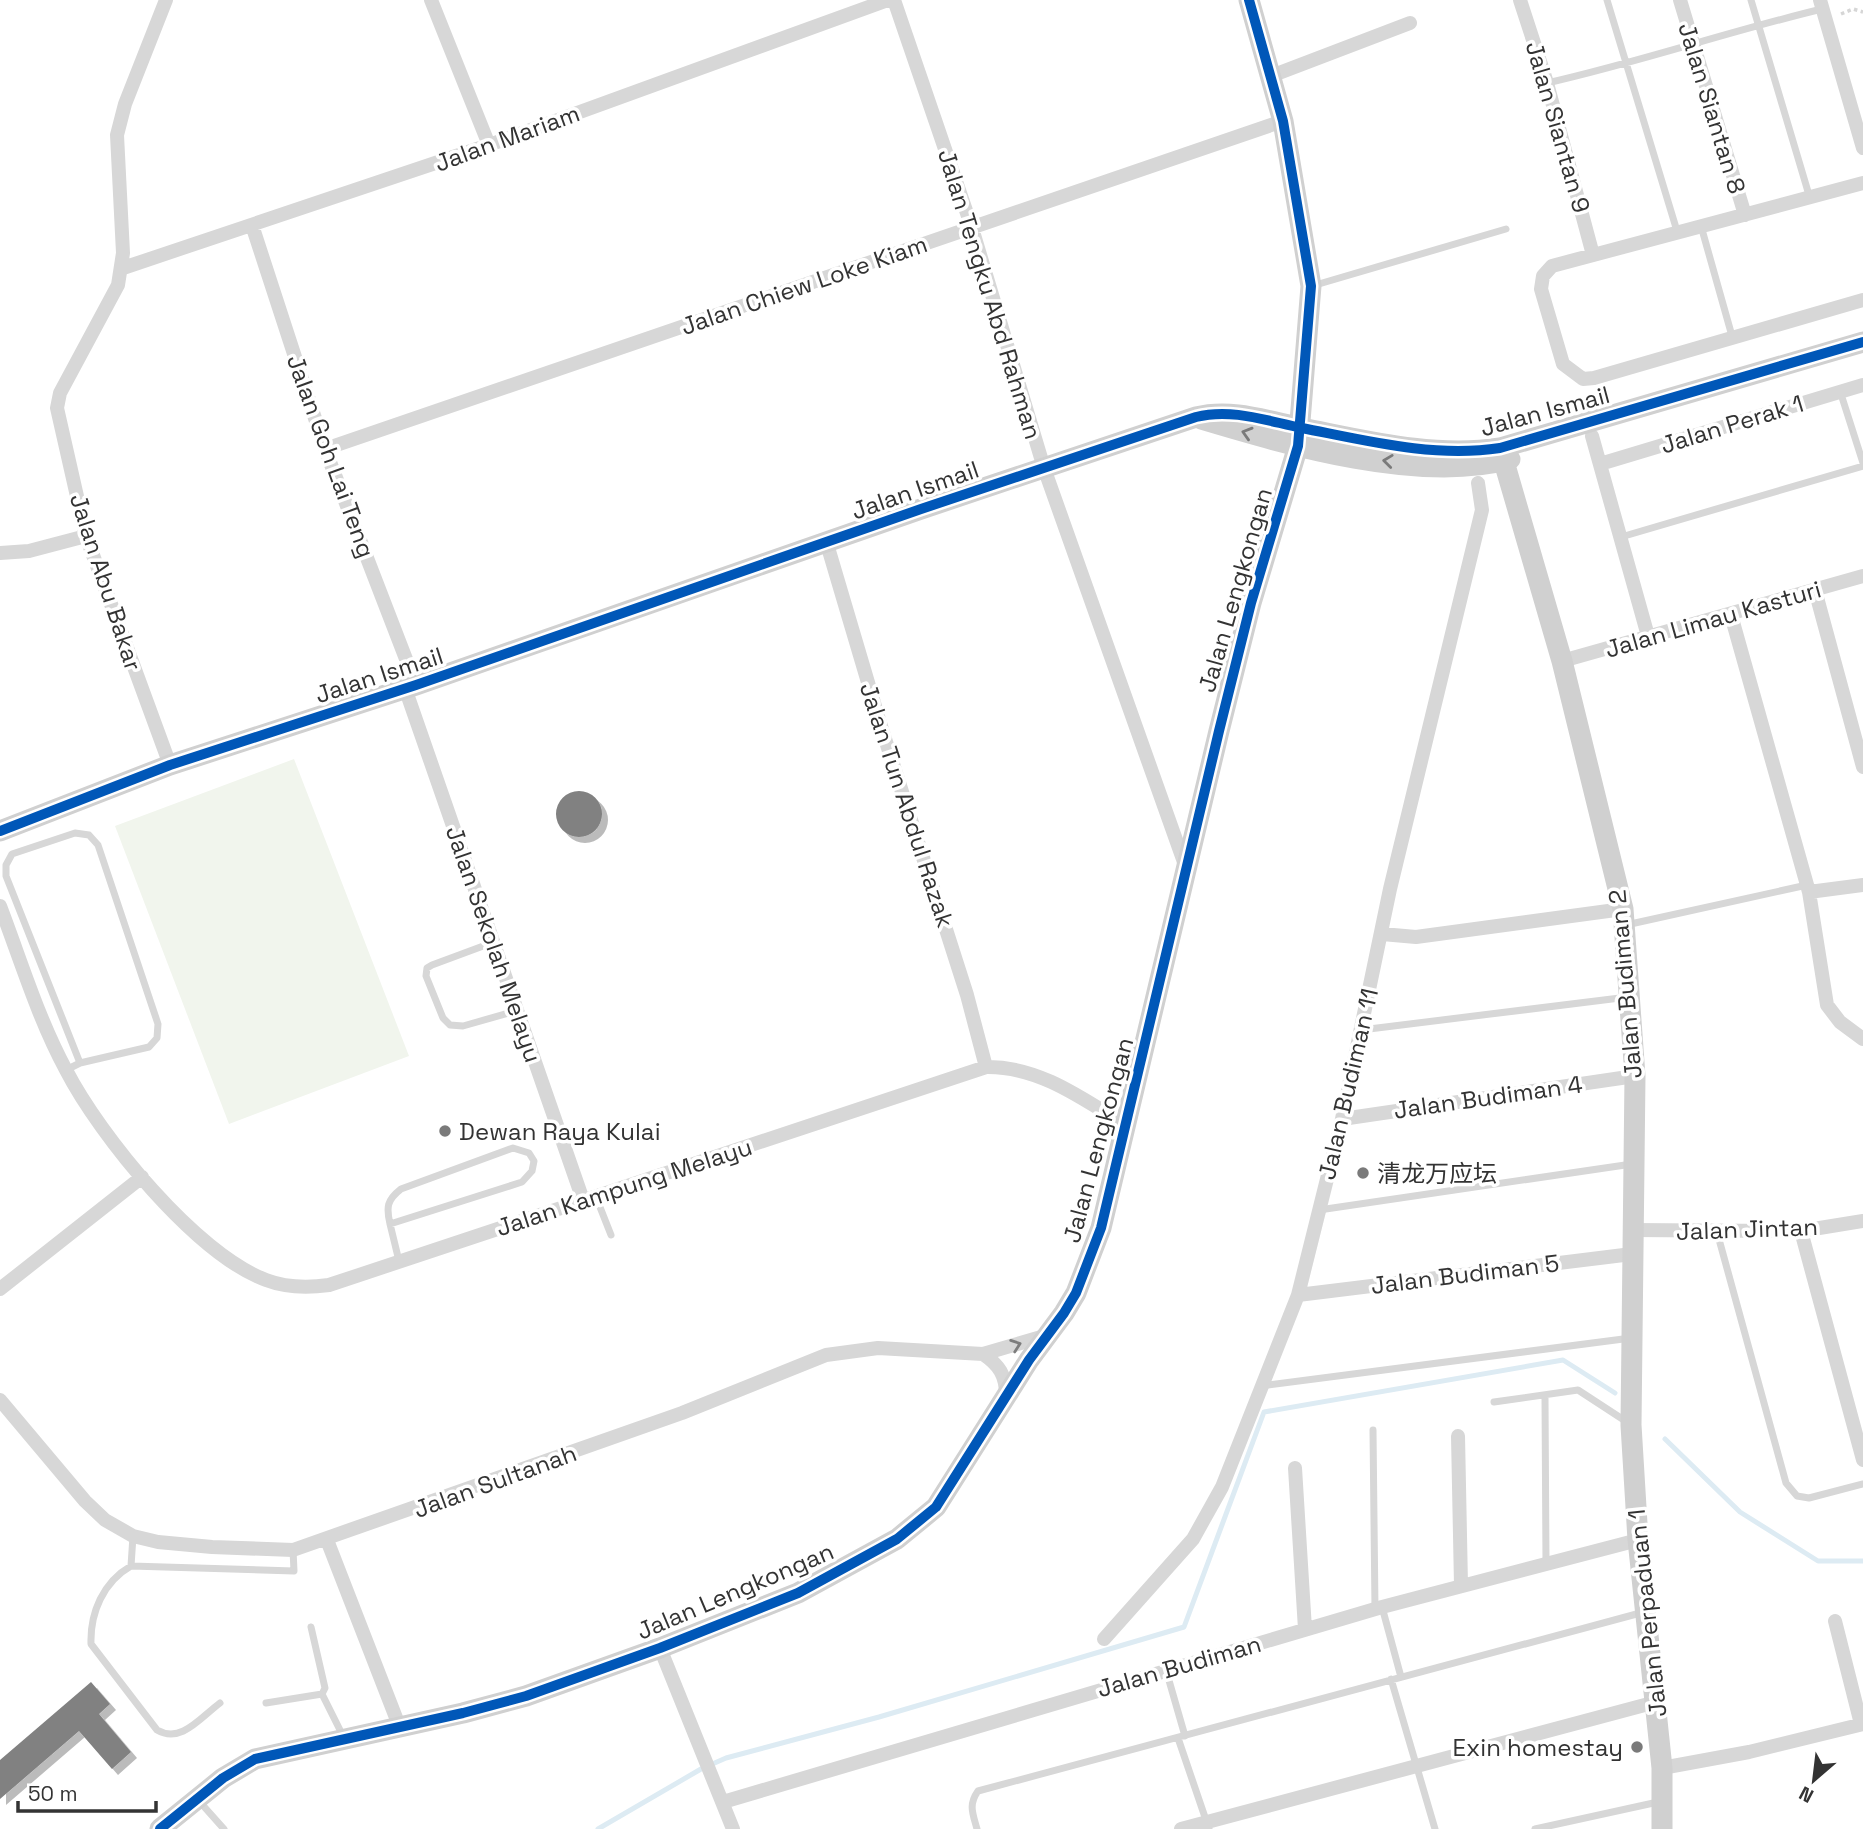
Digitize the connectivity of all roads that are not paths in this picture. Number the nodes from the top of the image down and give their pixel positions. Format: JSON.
{"nodes":[{"id":1,"x":166,"y":0,"type":"edge"},
{"id":2,"x":430,"y":0,"type":"edge"},
{"id":3,"x":888,"y":0,"type":"edge"},
{"id":4,"x":894,"y":0,"type":"edge"},
{"id":5,"x":1249,"y":0,"type":"edge"},
{"id":6,"x":1520,"y":0,"type":"edge"},
{"id":7,"x":1607,"y":0,"type":"edge"},
{"id":8,"x":1679,"y":0,"type":"edge"},
{"id":9,"x":1751,"y":0,"type":"edge"},
{"id":10,"x":1823,"y":10,"type":"edge"},
{"id":11,"x":1410,"y":23,"type":"dead end"},
{"id":12,"x":1757,"y":24,"type":"junction"},
{"id":13,"x":1692,"y":43,"type":"junction"},
{"id":14,"x":1628,"y":65,"type":"junction"},
{"id":15,"x":1271,"y":76,"type":"junction"},
{"id":16,"x":1547,"y":83,"type":"junction"},
{"id":17,"x":1283,"y":121,"type":"junction"},
{"id":18,"x":489,"y":145,"type":"junction"},
{"id":19,"x":1863,"y":148,"type":"edge"},
{"id":20,"x":1863,"y":183,"type":"edge"},
{"id":21,"x":1810,"y":195,"type":"junction"},
{"id":22,"x":1745,"y":215,"type":"junction"},
{"id":23,"x":253,"y":225,"type":"junction"},
{"id":24,"x":1701,"y":226,"type":"junction"},
{"id":25,"x":972,"y":228,"type":"junction"},
{"id":26,"x":1506,"y":229,"type":"dead end"},
{"id":27,"x":1677,"y":231,"type":"junction"},
{"id":28,"x":1593,"y":255,"type":"junction"},
{"id":29,"x":123,"y":268,"type":"junction"},
{"id":30,"x":1311,"y":286,"type":"junction"},
{"id":31,"x":1863,"y":300,"type":"edge"},
{"id":32,"x":1732,"y":337,"type":"junction"},
{"id":33,"x":1863,"y":342,"type":"edge"},
{"id":34,"x":1863,"y":356,"type":"edge"},
{"id":35,"x":1863,"y":385,"type":"edge"},
{"id":36,"x":1840,"y":391,"type":"junction"},
{"id":37,"x":1592,"y":436,"type":"junction"},
{"id":38,"x":1299,"y":437,"type":"junction"},
{"id":39,"x":325,"y":449,"type":"junction"},
{"id":40,"x":1502,"y":454,"type":"junction"},
{"id":41,"x":1600,"y":464,"type":"junction"},
{"id":42,"x":1863,"y":464,"type":"edge"},
{"id":43,"x":1044,"y":468,"type":"junction"},
{"id":44,"x":1478,"y":483,"type":"dead end"},
{"id":45,"x":86,"y":536,"type":"junction"},
{"id":46,"x":1620,"y":537,"type":"junction"},
{"id":47,"x":827,"y":544,"type":"junction"},
{"id":48,"x":0,"y":553,"type":"edge"},
{"id":49,"x":1863,"y":576,"type":"edge"},
{"id":50,"x":1815,"y":590,"type":"junction"},
{"id":51,"x":1731,"y":615,"type":"junction"},
{"id":52,"x":1648,"y":636,"type":"junction"},
{"id":53,"x":1562,"y":661,"type":"junction"},
{"id":54,"x":410,"y":687,"type":"junction"},
{"id":55,"x":170,"y":765,"type":"junction"},
{"id":56,"x":1863,"y":767,"type":"edge"},
{"id":57,"x":0,"y":831,"type":"edge"},
{"id":58,"x":1185,"y":865,"type":"junction"},
{"id":59,"x":1863,"y":885,"type":"edge"},
{"id":60,"x":1808,"y":889,"type":"junction"},
{"id":61,"x":0,"y":906,"type":"edge"},
{"id":62,"x":1623,"y":917,"type":"junction"},
{"id":63,"x":1382,"y":934,"type":"junction"},
{"id":64,"x":495,"y":942,"type":"junction"},
{"id":65,"x":1629,"y":997,"type":"junction"},
{"id":66,"x":516,"y":1011,"type":"junction"},
{"id":67,"x":1361,"y":1030,"type":"junction"},
{"id":68,"x":1863,"y":1040,"type":"edge"},
{"id":69,"x":80,"y":1063,"type":"junction"},
{"id":70,"x":986,"y":1066,"type":"junction"},
{"id":71,"x":66,"y":1070,"type":"junction"},
{"id":72,"x":1635,"y":1076,"type":"junction"},
{"id":73,"x":1342,"y":1119,"type":"junction"},
{"id":74,"x":1127,"y":1126,"type":"junction"},
{"id":75,"x":1633,"y":1164,"type":"junction"},
{"id":76,"x":142,"y":1177,"type":"junction"},
{"id":77,"x":590,"y":1199,"type":"junction"},
{"id":78,"x":1319,"y":1210,"type":"junction"},
{"id":79,"x":1863,"y":1221,"type":"edge"},
{"id":80,"x":390,"y":1224,"type":"junction"},
{"id":81,"x":1631,"y":1230,"type":"junction"},
{"id":82,"x":1801,"y":1231,"type":"junction"},
{"id":83,"x":1717,"y":1232,"type":"junction"},
{"id":84,"x":611,"y":1235,"type":"dead end"},
{"id":85,"x":1632,"y":1254,"type":"junction"},
{"id":86,"x":399,"y":1262,"type":"junction"},
{"id":87,"x":0,"y":1289,"type":"edge"},
{"id":88,"x":1298,"y":1295,"type":"junction"},
{"id":89,"x":1048,"y":1335,"type":"junction"},
{"id":90,"x":1632,"y":1338,"type":"junction"},
{"id":91,"x":983,"y":1354,"type":"junction"},
{"id":92,"x":1262,"y":1386,"type":"junction"},
{"id":93,"x":1545,"y":1396,"type":"junction"},
{"id":94,"x":1631,"y":1396,"type":"joint"},
{"id":95,"x":1006,"y":1399,"type":"junction"},
{"id":96,"x":0,"y":1400,"type":"edge"},
{"id":97,"x":1494,"y":1402,"type":"dead end"},
{"id":98,"x":1631,"y":1425,"type":"junction"},
{"id":99,"x":1373,"y":1430,"type":"dead end"},
{"id":100,"x":1458,"y":1436,"type":"dead end"},
{"id":101,"x":1863,"y":1460,"type":"edge"},
{"id":102,"x":1295,"y":1468,"type":"dead end"},
{"id":103,"x":1863,"y":1484,"type":"edge"},
{"id":104,"x":133,"y":1536,"type":"junction"},
{"id":105,"x":327,"y":1540,"type":"junction"},
{"id":106,"x":1637,"y":1540,"type":"junction"},
{"id":107,"x":293,"y":1550,"type":"junction"},
{"id":108,"x":1546,"y":1563,"type":"junction"},
{"id":109,"x":131,"y":1566,"type":"junction"},
{"id":110,"x":1461,"y":1585,"type":"junction"},
{"id":111,"x":1379,"y":1609,"type":"junction"},
{"id":112,"x":1646,"y":1611,"type":"junction"},
{"id":113,"x":1835,"y":1621,"type":"dead end"},
{"id":114,"x":311,"y":1626,"type":"dead end"},
{"id":115,"x":1305,"y":1629,"type":"junction"},
{"id":116,"x":1104,"y":1639,"type":"dead end"},
{"id":117,"x":660,"y":1648,"type":"junction"},
{"id":118,"x":1166,"y":1670,"type":"junction"},
{"id":119,"x":1401,"y":1676,"type":"junction"},
{"id":120,"x":1391,"y":1679,"type":"junction"},
{"id":121,"x":322,"y":1694,"type":"junction"},
{"id":122,"x":1656,"y":1702,"type":"junction"},
{"id":123,"x":220,"y":1703,"type":"dead end"},
{"id":124,"x":267,"y":1703,"type":"dead end"},
{"id":125,"x":1862,"y":1724,"type":"edge"},
{"id":126,"x":400,"y":1728,"type":"junction"},
{"id":127,"x":1182,"y":1737,"type":"junction"},
{"id":128,"x":345,"y":1740,"type":"junction"},
{"id":129,"x":1416,"y":1766,"type":"junction"},
{"id":130,"x":1662,"y":1768,"type":"junction"},
{"id":131,"x":197,"y":1797,"type":"junction"},
{"id":132,"x":1662,"y":1801,"type":"junction"},
{"id":133,"x":723,"y":1802,"type":"junction"},
{"id":134,"x":1208,"y":1826,"type":"edge"},
{"id":135,"x":160,"y":1829,"type":"edge"},
{"id":136,"x":224,"y":1829,"type":"edge"},
{"id":137,"x":733,"y":1829,"type":"edge"},
{"id":138,"x":977,"y":1829,"type":"edge"},
{"id":139,"x":1181,"y":1829,"type":"edge"},
{"id":140,"x":1435,"y":1829,"type":"edge"},
{"id":141,"x":1535,"y":1829,"type":"edge"},
{"id":142,"x":1662,"y":1829,"type":"edge"}],
"edges":[{"from":1,"to":29,"type":"street","name":"Jalan Abu Bakar"},
{"from":2,"to":18,"type":"street"},
{"from":3,"to":18,"type":"street","name":"Jalan Mariam"},
{"from":4,"to":25,"type":"street","name":"Jalan Tengku Abd Rahman"},
{"from":5,"to":15,"type":"street","name":"Jalan Lengkongan"},
{"from":6,"to":16,"type":"street","name":"Jalan Siantan 9"},
{"from":7,"to":14,"type":"lane"},
{"from":8,"to":13,"type":"street","name":"Jalan Siantan 8"},
{"from":9,"to":12,"type":"lane"},
{"from":10,"to":12,"type":"lane"},
{"from":10,"to":19,"type":"street"},
{"from":11,"to":15,"type":"street"},
{"from":12,"to":13,"type":"lane"},
{"from":12,"to":21,"type":"lane"},
{"from":13,"to":14,"type":"lane"},
{"from":13,"to":22,"type":"street","name":"Jalan Siantan 8"},
{"from":14,"to":16,"type":"lane"},
{"from":14,"to":27,"type":"lane"},
{"from":15,"to":17,"type":"street","name":"Jalan Lengkongan"},
{"from":16,"to":28,"type":"street","name":"Jalan Siantan 9"},
{"from":17,"to":25,"type":"street","name":"Jalan Chiew Loke Kiam"},
{"from":17,"to":30,"type":"street","name":"Jalan Lengkongan"},
{"from":18,"to":23,"type":"street","name":"Jalan Mariam"},
{"from":20,"to":21,"type":"street"},
{"from":21,"to":22,"type":"street"},
{"from":22,"to":24,"type":"street"},
{"from":23,"to":29,"type":"street","name":"Jalan Mariam"},
{"from":23,"to":39,"type":"street","name":"Jalan Goh Lai Teng"},
{"from":24,"to":27,"type":"street"},
{"from":24,"to":32,"type":"lane"},
{"from":25,"to":39,"type":"street","name":"Jalan Chiew Loke Kiam"},
{"from":25,"to":43,"type":"street","name":"Jalan Tengku Abd Rahman"},
{"from":26,"to":30,"type":"lane"},
{"from":27,"to":28,"type":"street"},
{"from":28,"to":32,"type":"street"},
{"from":29,"to":45,"type":"street","name":"Jalan Abu Bakar"},
{"from":30,"to":38,"type":"street","name":"Jalan Lengkongan"},
{"from":31,"to":32,"type":"street"},
{"from":33,"to":40,"type":"street","name":"Jalan Ismail"},
{"from":34,"to":37,"type":"street","name":"Jalan Ismail"},
{"from":35,"to":36,"type":"street","name":"Jalan Perak 1"},
{"from":36,"to":41,"type":"street","name":"Jalan Perak 1"},
{"from":36,"to":42,"type":"lane"},
{"from":37,"to":40,"type":"street","name":"Jalan Ismail"},
{"from":37,"to":41,"type":"street"},
{"from":38,"to":40,"type":"street","name":"Jalan Ismail"},
{"from":38,"to":43,"type":"street","name":"Jalan Ismail"},
{"from":38,"to":58,"type":"street","name":"Jalan Lengkongan"},
{"from":39,"to":54,"type":"street","name":"Jalan Goh Lai Teng"},
{"from":40,"to":53,"type":"street","name":"Jalan Budiman 2"},
{"from":41,"to":46,"type":"street"},
{"from":42,"to":46,"type":"lane"},
{"from":43,"to":47,"type":"street","name":"Jalan Ismail"},
{"from":43,"to":58,"type":"street","name":"Jalan Tengku Abd Rahman"},
{"from":44,"to":63,"type":"street","name":"Jalan Budiman 11"},
{"from":45,"to":48,"type":"street"},
{"from":45,"to":55,"type":"street","name":"Jalan Abu Bakar"},
{"from":46,"to":52,"type":"street"},
{"from":47,"to":54,"type":"street","name":"Jalan Ismail"},
{"from":47,"to":70,"type":"street","name":"Jalan Tun Abdul Razak"},
{"from":49,"to":50,"type":"street","name":"Jalan Limau Kasturi"},
{"from":50,"to":51,"type":"street","name":"Jalan Limau Kasturi"},
{"from":50,"to":56,"type":"street"},
{"from":51,"to":52,"type":"street","name":"Jalan Limau Kasturi"},
{"from":51,"to":60,"type":"street"},
{"from":52,"to":53,"type":"street","name":"Jalan Limau Kasturi"},
{"from":53,"to":62,"type":"street","name":"Jalan Budiman 2"},
{"from":54,"to":55,"type":"street","name":"Jalan Ismail"},
{"from":54,"to":64,"type":"street","name":"Jalan Sekolah Melayu"},
{"from":55,"to":57,"type":"street","name":"Jalan Ismail"},
{"from":58,"to":74,"type":"street","name":"Jalan Lengkongan"},
{"from":59,"to":60,"type":"street"},
{"from":60,"to":62,"type":"lane"},
{"from":60,"to":68,"type":"street"},
{"from":61,"to":71,"type":"street","name":"Jalan Kampung Melayu"},
{"from":62,"to":63,"type":"street"},
{"from":62,"to":65,"type":"street","name":"Jalan Budiman 2"},
{"from":63,"to":67,"type":"street","name":"Jalan Budiman 11"},
{"from":64,"to":66,"type":"street","name":"Jalan Sekolah Melayu"},
{"from":64,"to":66,"type":"lane"},
{"from":65,"to":67,"type":"lane"},
{"from":65,"to":72,"type":"street","name":"Jalan Budiman 2"},
{"from":66,"to":77,"type":"street","name":"Jalan Sekolah Melayu"},
{"from":67,"to":73,"type":"street","name":"Jalan Budiman 11"},
{"from":69,"to":69,"type":"lane"},
{"from":69,"to":71,"type":"lane"},
{"from":70,"to":74,"type":"street","name":"Jalan Kampung Melayu"},
{"from":70,"to":77,"type":"street","name":"Jalan Kampung Melayu"},
{"from":71,"to":76,"type":"street","name":"Jalan Kampung Melayu"},
{"from":72,"to":73,"type":"street","name":"Jalan Budiman 4"},
{"from":72,"to":75,"type":"street","name":"Jalan Budiman 2"},
{"from":73,"to":78,"type":"street","name":"Jalan Budiman 11"},
{"from":74,"to":89,"type":"street","name":"Jalan Lengkongan"},
{"from":75,"to":78,"type":"lane"},
{"from":75,"to":81,"type":"street","name":"Jalan Budiman 2"},
{"from":76,"to":86,"type":"street","name":"Jalan Kampung Melayu"},
{"from":76,"to":87,"type":"street"},
{"from":77,"to":84,"type":"lane"},
{"from":77,"to":86,"type":"street","name":"Jalan Kampung Melayu"},
{"from":78,"to":88,"type":"street","name":"Jalan Budiman 11"},
{"from":79,"to":82,"type":"street","name":"Jalan Jintan"},
{"from":80,"to":80,"type":"lane"},
{"from":80,"to":86,"type":"lane"},
{"from":81,"to":83,"type":"street","name":"Jalan Jintan"},
{"from":81,"to":85,"type":"street","name":"Jalan Budiman 2"},
{"from":82,"to":83,"type":"street","name":"Jalan Jintan"},
{"from":82,"to":101,"type":"street"},
{"from":83,"to":103,"type":"lane"},
{"from":85,"to":88,"type":"street","name":"Jalan Budiman 5"},
{"from":85,"to":90,"type":"street","name":"Jalan Budiman 2"},
{"from":88,"to":92,"type":"street","name":"Jalan Budiman 11"},
{"from":91,"to":89,"type":"street","name":"Jalan Sultanah","one_way":true},
{"from":89,"to":95,"type":"street","name":"Jalan Lengkongan"},
{"from":90,"to":92,"type":"lane"},
{"from":90,"to":94,"type":"street","name":"Jalan Budiman 2"},
{"from":91,"to":95,"type":"street"},
{"from":91,"to":105,"type":"street","name":"Jalan Sultanah"},
{"from":92,"to":116,"type":"street","name":"Jalan Budiman 11"},
{"from":93,"to":97,"type":"lane"},
{"from":93,"to":98,"type":"lane"},
{"from":93,"to":108,"type":"lane"},
{"from":94,"to":98,"type":"street","name":"Jalan Perpaduan 1"},
{"from":95,"to":117,"type":"street","name":"Jalan Lengkongan"},
{"from":96,"to":104,"type":"street","name":"Jalan Sultanah"},
{"from":98,"to":106,"type":"street","name":"Jalan Perpaduan 1"},
{"from":99,"to":111,"type":"lane"},
{"from":100,"to":110,"type":"street"},
{"from":102,"to":115,"type":"street"},
{"from":104,"to":107,"type":"street","name":"Jalan Sultanah"},
{"from":104,"to":109,"type":"lane"},
{"from":105,"to":107,"type":"street","name":"Jalan Sultanah"},
{"from":105,"to":126,"type":"street"},
{"from":106,"to":108,"type":"street","name":"Jalan Budiman"},
{"from":106,"to":112,"type":"street","name":"Jalan Perpaduan 1"},
{"from":107,"to":109,"type":"lane"},
{"from":108,"to":110,"type":"street","name":"Jalan Budiman"},
{"from":109,"to":123,"type":"lane"},
{"from":110,"to":111,"type":"street","name":"Jalan Budiman"},
{"from":111,"to":115,"type":"street","name":"Jalan Budiman"},
{"from":111,"to":119,"type":"lane"},
{"from":112,"to":119,"type":"lane"},
{"from":112,"to":122,"type":"street","name":"Jalan Perpaduan 1"},
{"from":113,"to":125,"type":"street"},
{"from":114,"to":121,"type":"lane"},
{"from":115,"to":118,"type":"street","name":"Jalan Budiman"},
{"from":117,"to":126,"type":"street","name":"Jalan Lengkongan"},
{"from":117,"to":133,"type":"street"},
{"from":118,"to":127,"type":"lane"},
{"from":118,"to":133,"type":"street","name":"Jalan Budiman"},
{"from":119,"to":120,"type":"lane"},
{"from":120,"to":127,"type":"lane"},
{"from":120,"to":129,"type":"lane"},
{"from":121,"to":124,"type":"lane"},
{"from":121,"to":128,"type":"lane"},
{"from":122,"to":129,"type":"street"},
{"from":122,"to":130,"type":"street","name":"Jalan Perpaduan 1"},
{"from":125,"to":130,"type":"street"},
{"from":126,"to":128,"type":"street","name":"Jalan Lengkongan"},
{"from":127,"to":134,"type":"lane"},
{"from":127,"to":138,"type":"lane"},
{"from":128,"to":131,"type":"street","name":"Jalan Lengkongan"},
{"from":129,"to":134,"type":"street"},
{"from":129,"to":140,"type":"lane"},
{"from":130,"to":132,"type":"street","name":"Jalan Perpaduan 1"},
{"from":131,"to":135,"type":"street","name":"Jalan Lengkongan"},
{"from":131,"to":136,"type":"lane"},
{"from":132,"to":141,"type":"lane"},
{"from":132,"to":142,"type":"street","name":"Jalan Perpaduan 1"},
{"from":133,"to":137,"type":"street"},
{"from":134,"to":139,"type":"street"}]}
